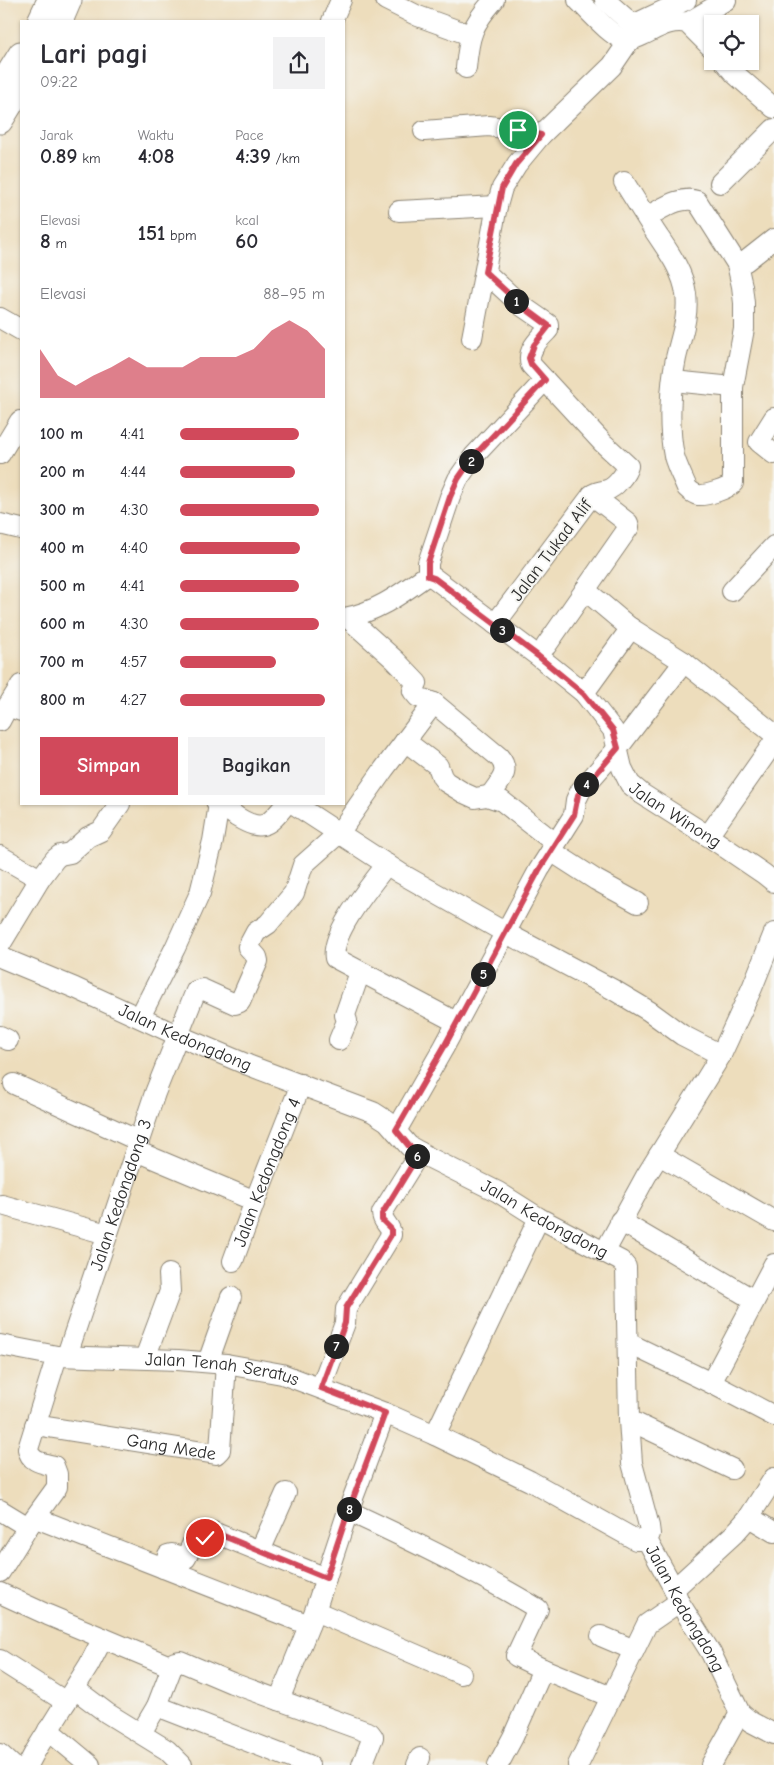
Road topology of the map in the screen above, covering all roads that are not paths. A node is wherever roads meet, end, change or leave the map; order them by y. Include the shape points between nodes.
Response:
1 (50, 0) edge
2 (69, 0) edge
3 (341, 0) edge
4 (386, 0) edge
5 (494, 0) edge
6 (578, 0) edge
7 (605, 0) edge
8 (686, 0) edge
9 (726, 0) edge
10 (40, 20) edge
11 (60, 20) edge
12 (332, 20) edge
13 (686, 23) junction
14 (470, 36) junction
15 (704, 40) edge
16 (629, 41) junction
17 (20, 56) edge
18 (466, 68) dead end
19 (733, 70) edge
20 (0, 88) edge
21 (20, 89) edge
22 (774, 108) edge
23 (0, 121) edge
24 (774, 129) edge
25 (424, 131) dead end
26 (541, 135) junction
27 (624, 182) dead end
28 (720, 183) dead end
29 (497, 206) junction
30 (399, 210) dead end
31 (646, 218) junction
32 (774, 239) edge
33 (737, 264) junction
34 (485, 272) junction
35 (472, 338) dead end
36 (545, 380) junction
37 (672, 382) junction
38 (732, 387) junction
39 (774, 418) edge
40 (20, 421) edge
41 (767, 448) edge
42 (0, 454) edge
43 (592, 495) junction
44 (0, 524) edge
45 (20, 529) edge
46 (774, 546) edge
47 (428, 576) junction
48 (585, 590) junction
49 (732, 591) dead end
50 (346, 618) edge
51 (494, 624) junction
52 (631, 628) junction
53 (546, 646) dead end
54 (684, 662) junction
55 (20, 688) edge
56 (584, 694) junction
57 (434, 703) junction
58 (10, 713) edge
59 (774, 734) edge
60 (405, 741) junction
61 (774, 742) edge
62 (618, 748) junction
63 (490, 796) junction
64 (119, 805) edge
65 (218, 805) edge
66 (220, 805) edge
67 (294, 805) edge
68 (296, 805) edge
69 (338, 833) junction
70 (708, 836) junction
71 (553, 847) junction
72 (0, 856) edge
73 (387, 864) junction
74 (40, 879) junction
75 (774, 882) edge
76 (638, 903) dead end
77 (506, 932) junction
78 (774, 933) edge
79 (0, 945) edge
80 (0, 957) edge
81 (360, 972) junction
82 (140, 1017) junction
83 (456, 1022) junction
84 (177, 1035) junction
85 (340, 1040) dead end
86 (721, 1055) junction
87 (14, 1084) dead end
88 (301, 1084) junction
89 (396, 1130) junction
90 (137, 1146) junction
91 (420, 1152) junction
92 (658, 1155) junction
93 (254, 1201) junction
94 (2, 1205) dead end
95 (538, 1218) junction
96 (620, 1221) junction
97 (774, 1221) edge
98 (107, 1234) junction
99 (604, 1253) junction
100 (233, 1261) dead end
101 (774, 1264) edge
102 (169, 1274) dead end
103 (231, 1297) dead end
104 (754, 1300) junction
105 (628, 1343) junction
106 (0, 1345) edge
107 (62, 1355) junction
108 (145, 1358) junction
109 (217, 1363) junction
110 (711, 1382) junction
111 (321, 1388) junction
112 (385, 1413) junction
113 (774, 1416) edge
114 (629, 1420) junction
115 (35, 1425) junction
116 (435, 1435) junction
117 (732, 1469) dead end
118 (774, 1478) edge
119 (286, 1493) dead end
120 (0, 1510) edge
121 (348, 1512) junction
122 (749, 1517) junction
123 (32, 1522) junction
124 (774, 1532) edge
125 (647, 1540) junction
126 (260, 1551) junction
127 (162, 1568) junction
128 (0, 1572) edge
129 (326, 1578) junction
130 (0, 1594) edge
131 (676, 1595) junction
132 (312, 1618) junction
133 (601, 1636) dead end
134 (103, 1638) junction
135 (634, 1650) junction
136 (0, 1660) edge
137 (172, 1667) junction
138 (543, 1669) junction
139 (461, 1674) dead end
140 (71, 1695) junction
141 (611, 1697) junction
142 (279, 1700) junction
143 (157, 1706) junction
144 (740, 1713) junction
145 (48, 1730) junction
146 (141, 1733) junction
147 (774, 1734) edge
148 (0, 1754) edge
149 (12, 1765) edge
150 (28, 1765) edge
151 (90, 1765) edge
152 (182, 1765) edge
153 (309, 1765) edge
154 (362, 1765) edge
155 (498, 1765) edge
156 (578, 1765) edge
157 (711, 1765) edge

1 - 10 main road
2 - 11 main road
3 - 12 street
4 - 14 street
5 - 14 street
6 - 16 street via 616,35
7 - 8 street via 633,25
9 - 13 street
13 - 15 street
13 - 16 street via 675,21
14 - 18 street
16 - 26 street via 612,66
17 - 20 main road
19 - 22 street
21 - 23 main road
24 - 28 street
25 - 26 street via 489,126
26 - 29 street via 508,177
27 - 31 street
29 - 30 street
29 - 34 street
31 - 33 street via 678,201 697,201
31 - 37 street via 677,267 686,294 686,323
32 - 33 street via 746,261
33 - 38 street via 744,321
34 - 35 street
34 - 36 street, Jalan Tukad Alif via 549,326 534,345 529,358
36 - 43 street, Jalan Tukad Alif via 626,463 627,470 613,488
36 - 47 street via 474,456 458,479 428,563
37 - 38 street
37 - 38 street via 671,434 675,458 687,488 699,495 733,483
39 - 41 street
40 - 42 street
43 - 48 street via 629,527
43 - 51 street, Jalan Tukad Alif
44 - 45 street
46 - 49 street
47 - 50 street via 394,600
47 - 51 street, Jalan Winong
48 - 52 street
48 - 53 street
50 - 57 street via 417,683 413,691 418,696
51 - 56 street, Jalan Winong
52 - 54 street
52 - 56 street
54 - 59 street
54 - 62 street
55 - 58 street
56 - 62 street, Jalan Winong via 613,730
57 - 60 street
57 - 63 street via 504,763 504,774
60 - 63 street via 438,766 446,782 475,798
60 - 69 street
61 - 70 street
62 - 70 street, Jalan Winong via 622,768 630,784
62 - 71 street via 581,790 574,815
63 - 71 street via 511,807
64 - 74 street via 100,831 70,853 58,856
65 - 82 street via 200,893
66 - 67 street via 254,826 260,826
68 - 69 street
69 - 73 street
69 - 84 street, Jalan Kedongdong 3 via 303,865 294,893 268,924 255,934 248,947 258,961 240,1002 235,1004 199,989
70 - 75 street, Jalan Winong
71 - 76 street via 596,880
71 - 77 street
72 - 74 street
73 - 77 street
73 - 81 street via 360,898 337,942 336,958
74 - 79 street
77 - 83 street
77 - 86 street via 612,989
78 - 86 street
80 - 82 street, Jalan Kedongdong
81 - 83 street
81 - 85 street
82 - 84 street, Jalan Kedongdong
83 - 89 street
84 - 88 street, Jalan Kedongdong
84 - 90 street, Jalan Kedongdong 3
86 - 92 street
87 - 90 street
88 - 89 street, Jalan Kedongdong via 373,1112
88 - 93 street, Jalan Kedongdong 4
89 - 91 street, Jalan Kedongdong via 409,1146
90 - 93 street
90 - 98 street, Jalan Kedongdong 3
91 - 95 street, Jalan Kedongdong via 498,1192
91 - 111 street via 382,1214 391,1235 346,1308 345,1323
92 - 96 street
92 - 97 street
93 - 100 street, Jalan Kedongdong 4
94 - 98 street
95 - 99 street, Jalan Kedongdong
95 - 116 street
96 - 99 street
96 - 104 street
98 - 107 street, Jalan Kedongdong 3
99 - 105 street, Jalan Kedongdong via 626,1267
101 - 104 street
102 - 108 street via 170,1291
103 - 109 street
104 - 110 street
105 - 110 street
105 - 114 street, Jalan Kedongdong
106 - 107 street, Jalan Tenah Seratus
107 - 108 street, Jalan Tenah Seratus
107 - 115 street, Jalan Kedongdong 3
108 - 109 street, Jalan Tenah Seratus
109 - 111 street, Jalan Tenah Seratus via 282,1374
109 - 115 street, Gang Mede via 220,1450 216,1454
110 - 113 street
111 - 112 street, Jalan Tenah Seratus
112 - 116 street, Jalan Tenah Seratus
112 - 121 street
114 - 117 street
114 - 125 street, Jalan Kedongdong via 632,1463 649,1526
115 - 123 street, Jalan Kedongdong 3 via 28,1448 29,1456 54,1466 58,1481
116 - 125 street, Jalan Tenah Seratus via 530,1480 636,1540
118 - 122 street
119 - 126 street
120 - 123 street
121 - 129 street
121 - 138 street via 495,1582 538,1609 516,1656
122 - 124 street
122 - 131 street
123 - 127 street
123 - 128 street
125 - 131 street, Jalan Kedongdong
126 - 127 street via 213,1532 203,1539 194,1540 186,1558 168,1555
126 - 129 street
127 - 132 street
129 - 132 street
130 - 134 street
131 - 135 street via 647,1624
131 - 144 street, Jalan Kedongdong via 711,1653
132 - 139 street
132 - 142 street
133 - 135 street
134 - 137 street
134 - 140 street
135 - 141 street
136 - 140 street
137 - 142 street via 175,1662 186,1662
137 - 143 street
138 - 141 street
138 - 155 street
140 - 145 street
140 - 146 street
141 - 156 street
142 - 154 street via 370,1733 373,1737
143 - 146 street
143 - 153 street
144 - 147 street, Jalan Kedongdong
144 - 157 street
145 - 150 street
145 - 151 street
146 - 152 street via 167,1750
148 - 149 street

